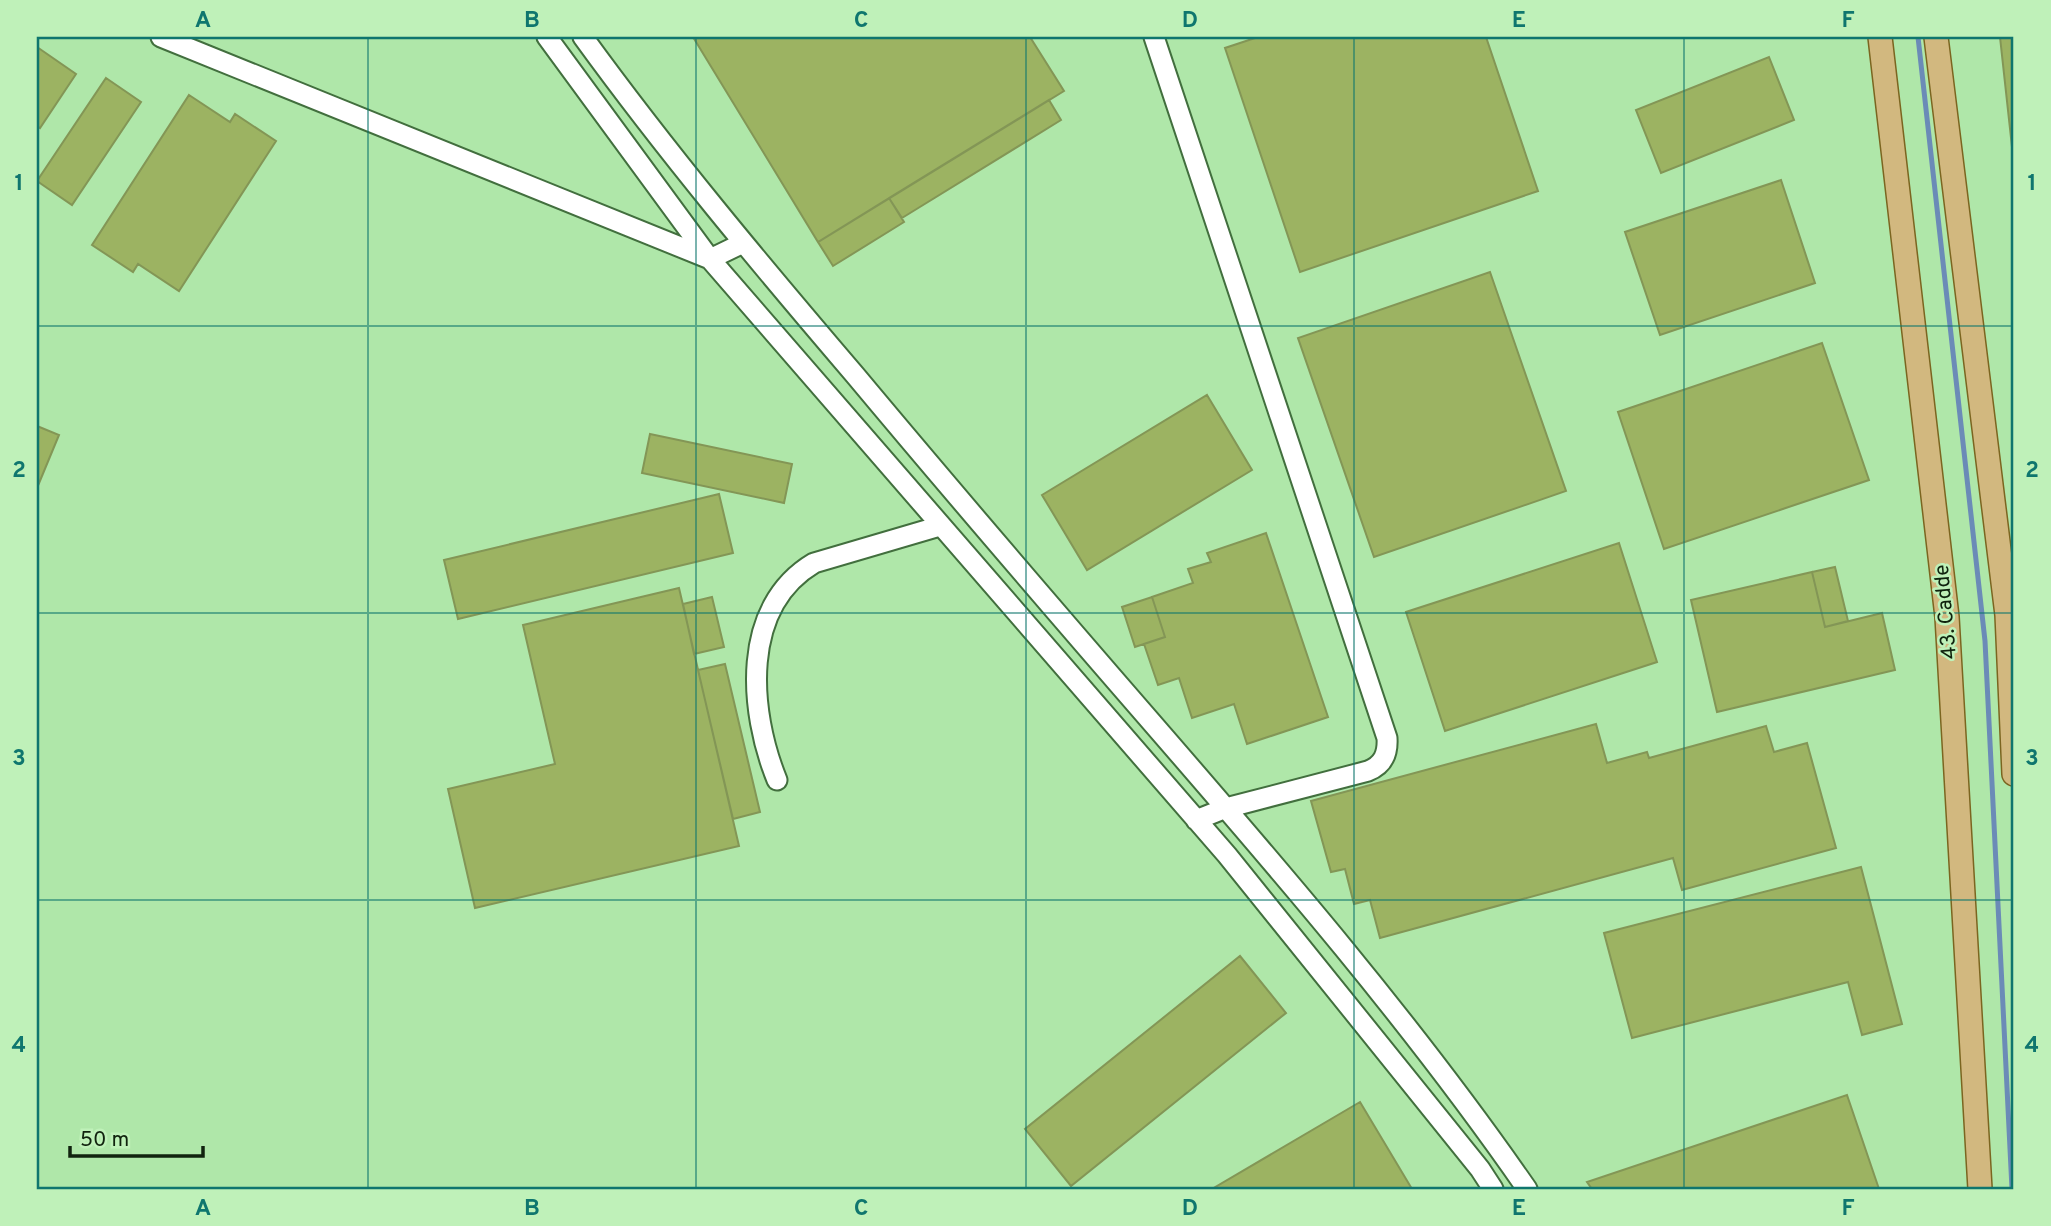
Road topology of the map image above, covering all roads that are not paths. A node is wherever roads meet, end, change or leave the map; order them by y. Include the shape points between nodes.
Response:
1 (161, 37) edge
2 (547, 37) edge
3 (583, 37) edge
4 (1154, 37) edge
5 (1880, 37) edge
6 (1936, 37) edge
7 (743, 243) junction
8 (710, 259) junction
9 (940, 526) junction
10 (2014, 774) edge
11 (777, 780) dead end
12 (1226, 808) junction
13 (1196, 820) junction
14 (1493, 1189) edge
15 (1527, 1189) edge
16 (1980, 1189) edge

1 - 8 street
2 - 8 street
3 - 7 street
4 - 12 street via 1387,738 1387,752 1374,768
5 - 16 main road, 43. Cadde via 1947,617
6 - 10 main road via 2007,615
7 - 8 street
7 - 12 street
8 - 9 street
9 - 11 street via 814,563 780,592 760,645 757,687 762,735
9 - 13 street
12 - 13 street
12 - 15 street via 1460,1093
13 - 14 street

